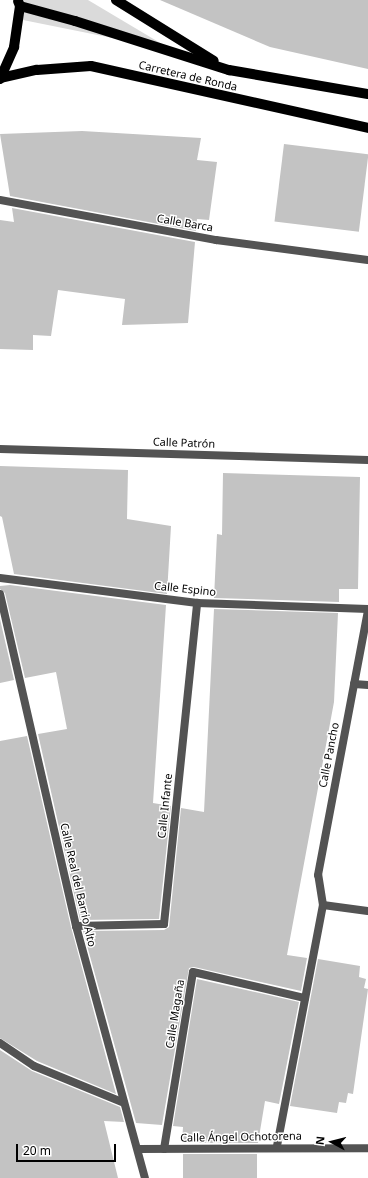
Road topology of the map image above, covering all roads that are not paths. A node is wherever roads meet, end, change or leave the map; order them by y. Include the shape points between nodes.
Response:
1 (116, 0) edge
2 (19, 3) edge
3 (229, 70) junction
4 (1, 78) edge
5 (368, 94) edge
6 (368, 128) edge
7 (0, 200) edge
8 (368, 260) edge
9 (0, 448) edge
10 (368, 460) edge
11 (0, 578) edge
12 (0, 594) edge
13 (197, 603) junction
14 (368, 609) edge
15 (354, 684) junction
16 (368, 685) edge
17 (323, 905) junction
18 (368, 911) edge
19 (76, 926) junction
20 (305, 998) junction
21 (0, 1043) edge
22 (124, 1102) junction
23 (277, 1146) junction
24 (368, 1148) edge
25 (138, 1149) junction
26 (164, 1149) junction
27 (145, 1178) edge

1 - 3 main road
2 - 3 main road, Carretera de Ronda
2 - 4 main road via 14,47
3 - 5 main road, Carretera de Ronda
4 - 6 main road, Carretera de Ronda via 37,70 91,66
7 - 8 street, Calle Barca via 216,240
9 - 10 street, Calle Patrón
11 - 13 street, Calle Espino
12 - 19 street, Calle Real del Barrio Alto
13 - 14 street, Calle Espino
13 - 19 street, Calle Infante via 164,924
14 - 15 street, Calle Pancho
15 - 16 street
15 - 17 street, Calle Pancho via 318,875
17 - 18 street
17 - 20 street
19 - 22 street, Calle Real del Barrio Alto
20 - 23 street
20 - 26 street, Calle Magaña via 193,972
21 - 22 street via 34,1066
22 - 25 street, Calle Real del Barrio Alto
23 - 24 street, Calle Ángel Ochotorena
23 - 26 street, Calle Ángel Ochotorena
25 - 26 street, Calle Ángel Ochotorena
25 - 27 street, Calle Real del Barrio Alto

